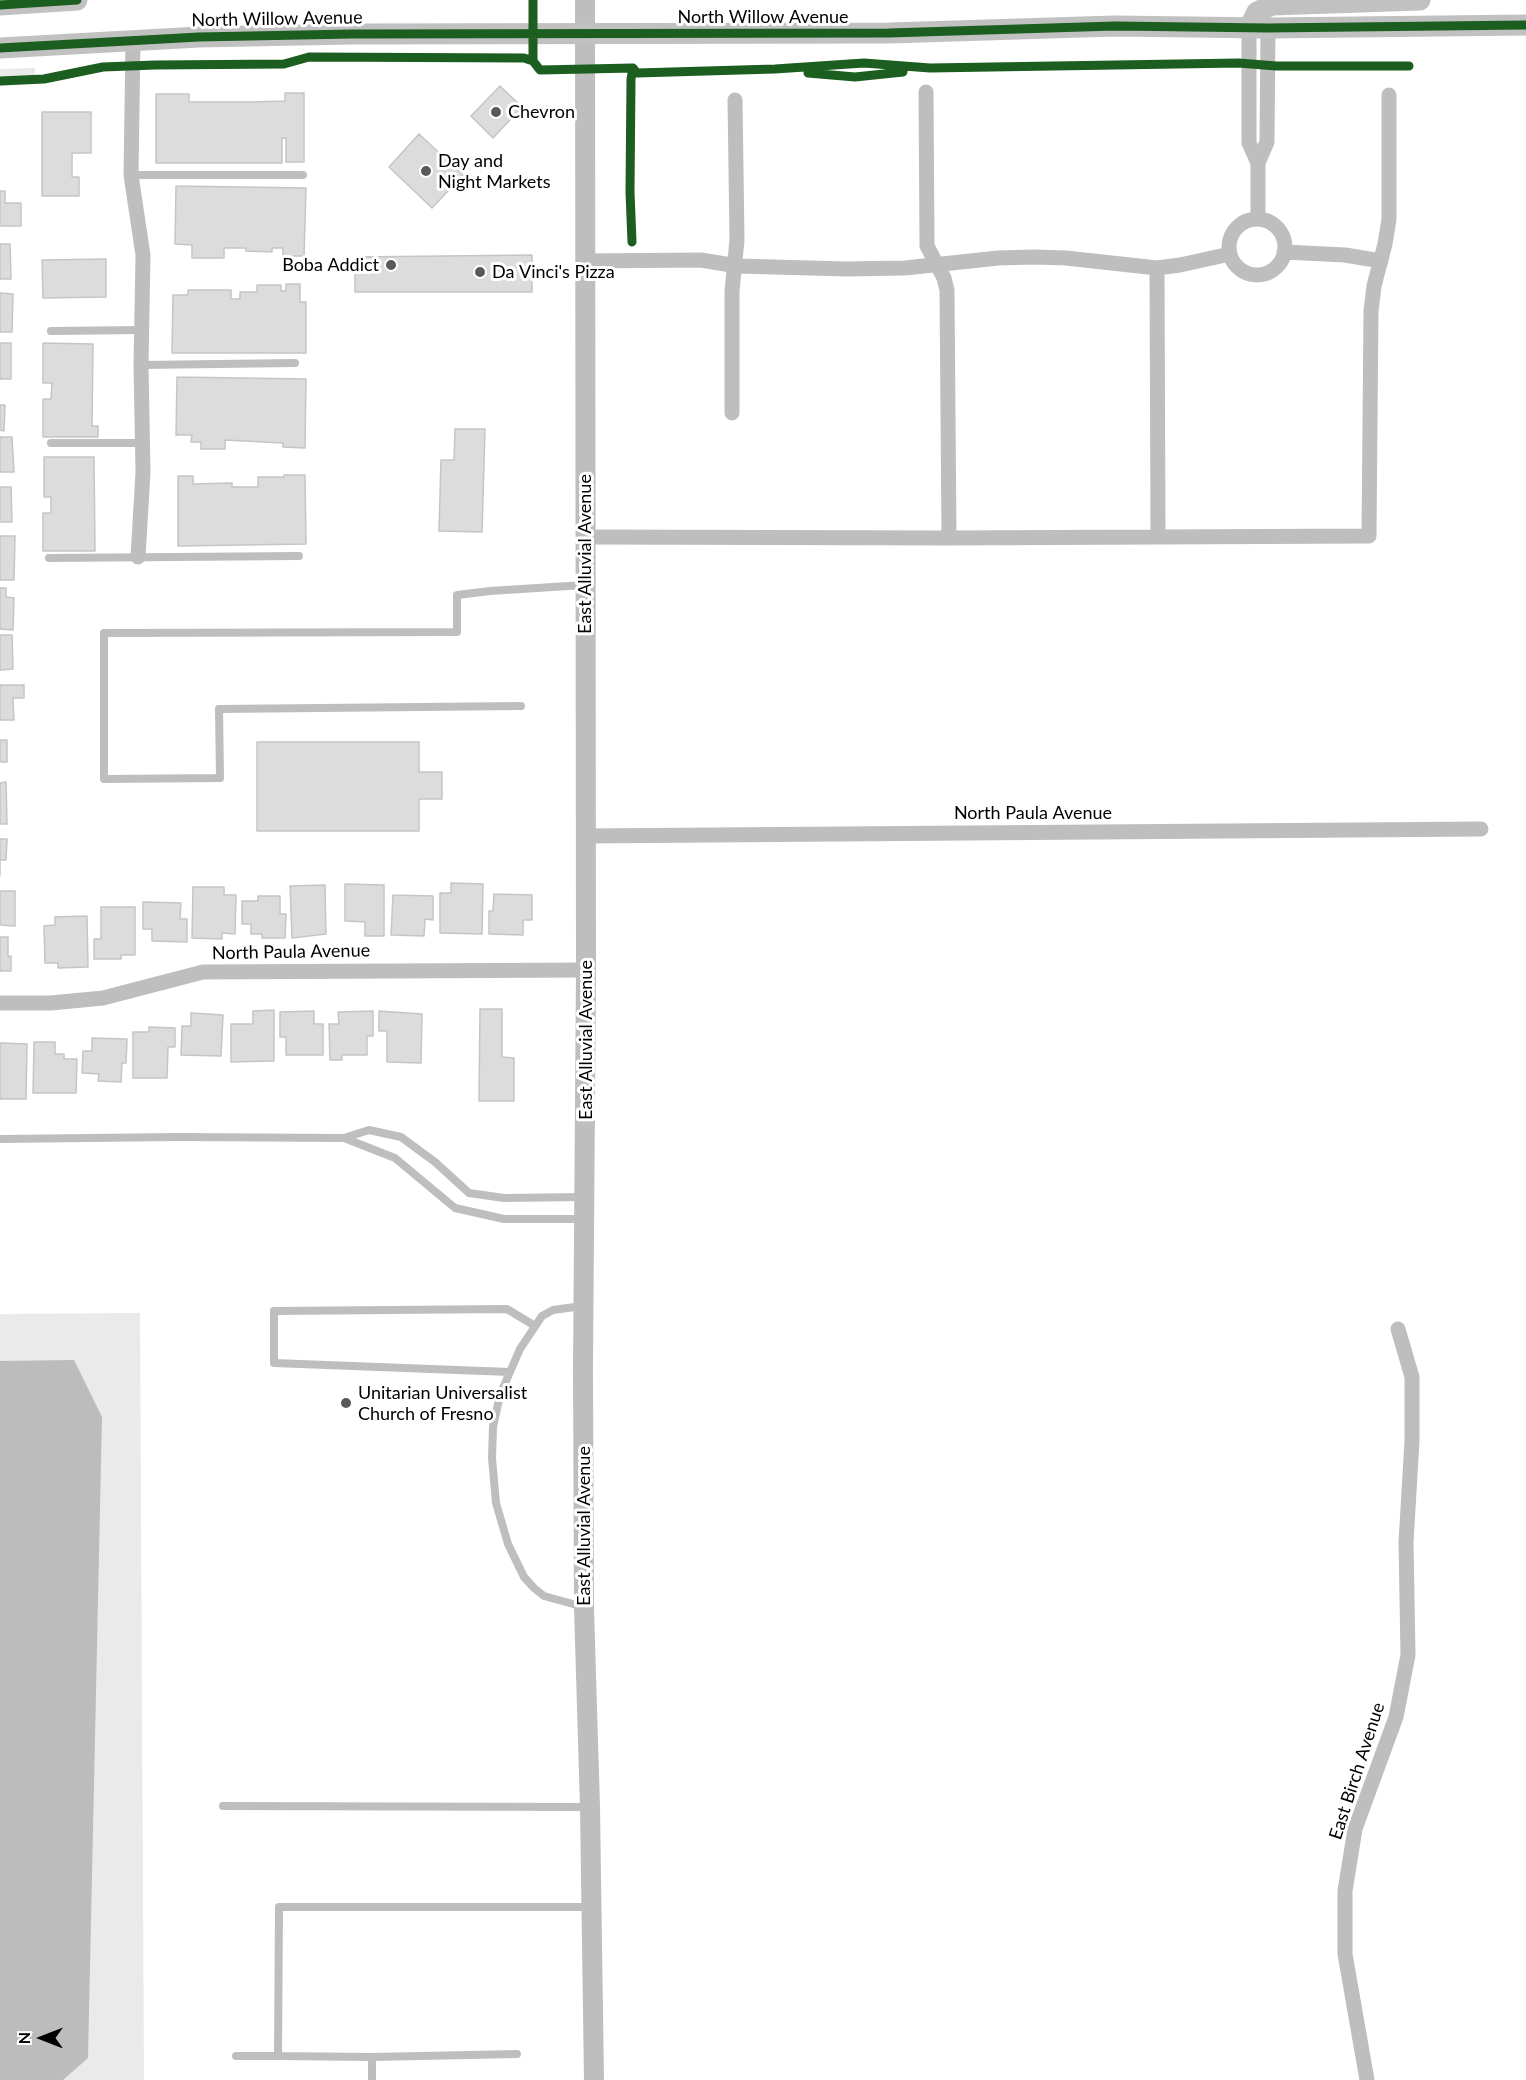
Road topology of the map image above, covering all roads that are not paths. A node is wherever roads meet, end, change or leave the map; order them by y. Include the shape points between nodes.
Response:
1 (585, 0) edge
2 (1420, 0) edge
3 (65, 1) edge
4 (0, 5) edge
5 (1526, 25) edge
6 (1258, 28) junction
7 (585, 33) junction
8 (133, 41) junction
9 (0, 48) edge
10 (926, 92) dead end
11 (1389, 95) dead end
12 (735, 100) dead end
13 (131, 175) junction
14 (303, 176) dead end
15 (1258, 219) junction
16 (1284, 252) junction
17 (1230, 254) junction
18 (585, 261) junction
19 (1381, 261) junction
20 (936, 264) junction
21 (734, 265) junction
22 (1157, 268) junction
23 (142, 330) junction
24 (51, 331) dead end
25 (295, 363) dead end
26 (141, 365) junction
27 (732, 413) dead end
28 (143, 443) junction
29 (51, 444) dead end
30 (585, 537) junction
31 (1158, 537) junction
32 (949, 538) junction
33 (299, 556) dead end
34 (138, 557) junction
35 (49, 558) dead end
36 (585, 585) junction
37 (521, 706) dead end
38 (1481, 829) dead end
39 (585, 836) junction
40 (586, 970) junction
41 (0, 1003) edge
42 (344, 1138) junction
43 (0, 1139) edge
44 (585, 1197) junction
45 (585, 1219) junction
46 (584, 1306) junction
47 (535, 1326) junction
48 (1398, 1329) dead end
49 (510, 1372) junction
50 (584, 1608) junction
51 (223, 1806) dead end
52 (590, 1807) junction
53 (592, 1907) junction
54 (517, 2054) dead end
55 (236, 2056) dead end
56 (278, 2056) junction
57 (372, 2057) junction
58 (372, 2080) edge
59 (594, 2080) edge
60 (1367, 2080) edge

1 - 7 street, East Alluvial Avenue
2 - 6 main road via 1272,4 1257,12
3 - 4 main road
5 - 6 main road, North Willow Avenue
6 - 7 main road, North Willow Avenue via 1115,26 889,33
6 - 15 street via 1249,143 1258,163
7 - 8 main road, North Willow Avenue via 351,34
7 - 18 street, East Alluvial Avenue
8 - 9 main road, North Willow Avenue
8 - 13 street
10 - 20 street via 927,246
11 - 19 street via 1389,219
12 - 21 street
13 - 14 lane
13 - 23 street via 143,255
15 - 16 street via 1278,229
15 - 17 street via 1237,228 1229,245
16 - 17 street via 1274,270 1257,275 1240,269
16 - 19 street
17 - 22 street
18 - 21 street via 701,260
18 - 30 street, East Alluvial Avenue
19 - 31 street via 1371,311 1369,536
20 - 21 street via 847,269
20 - 22 street via 1034,257
20 - 32 street via 947,290
21 - 27 street
22 - 31 street
23 - 24 lane
23 - 26 street
25 - 26 lane
26 - 28 street
28 - 29 lane
28 - 34 street
30 - 32 street
30 - 36 street, East Alluvial Avenue
31 - 32 street
33 - 34 lane
34 - 35 lane
36 - 37 lane via 457,595 458,632 104,633 104,779 220,778 219,709
36 - 39 street, East Alluvial Avenue
38 - 39 street, North Paula Avenue
39 - 40 street, East Alluvial Avenue
40 - 41 street, North Paula Avenue via 203,972 103,998
40 - 44 street, East Alluvial Avenue
42 - 43 lane
42 - 44 lane via 369,1130 401,1137 470,1193 504,1198
42 - 45 lane via 395,1158 455,1208 504,1219
44 - 45 street, East Alluvial Avenue
45 - 46 street, East Alluvial Avenue
46 - 47 lane via 549,1311
46 - 50 street, East Alluvial Avenue
47 - 49 lane
47 - 49 lane via 507,1309 274,1311 274,1363
48 - 60 street, East Birch Avenue via 1412,1377 1406,1542 1408,1655 1396,1717 1355,1829 1344,1891 1344,1954
49 - 50 lane via 495,1416 492,1458 496,1503 508,1544 524,1577 534,1588 544,1596
50 - 52 street, East Alluvial Avenue
51 - 52 lane
52 - 53 street, East Alluvial Avenue
53 - 56 lane via 279,1907
53 - 59 street, East Alluvial Avenue
54 - 57 lane
55 - 56 lane
56 - 57 lane
57 - 58 lane

